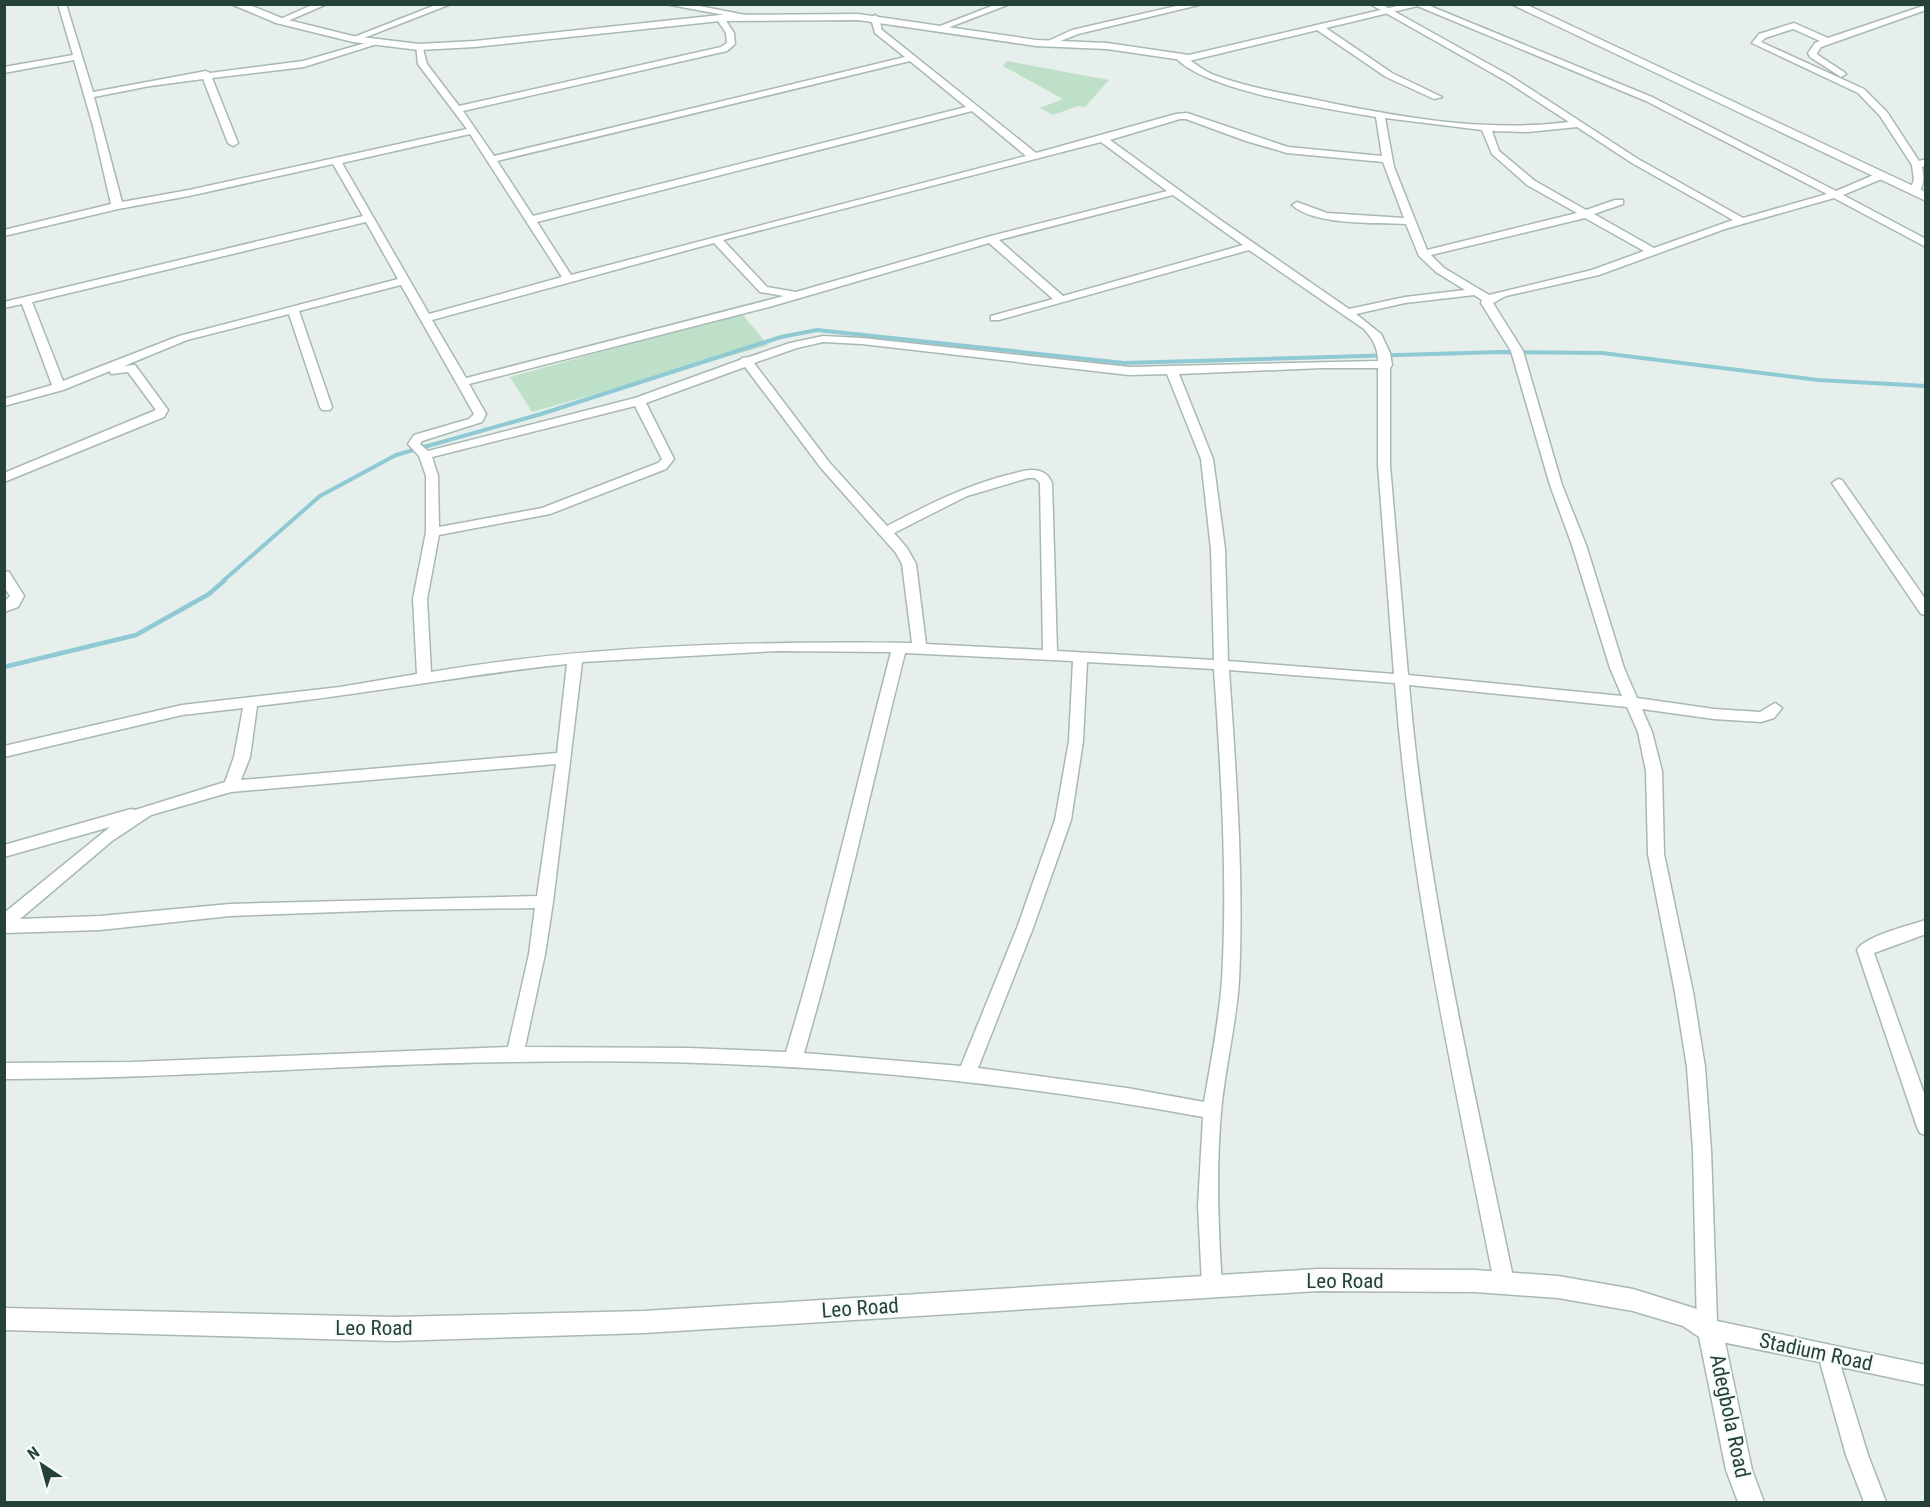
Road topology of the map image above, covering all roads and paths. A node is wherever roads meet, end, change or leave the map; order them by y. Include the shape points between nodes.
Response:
1 (62, 4) edge
2 (236, 4) edge
3 (323, 4) edge
4 (447, 4) edge
5 (669, 4) edge
6 (1006, 4) edge
7 (1199, 4) edge
8 (1374, 4) edge
9 (1516, 4) edge
10 (1420, 5) edge
11 (1926, 7) edge
12 (1387, 12) junction
13 (752, 17) junction
14 (720, 18) junction
15 (875, 18) junction
16 (280, 21) junction
17 (939, 28) junction
18 (1320, 28) junction
19 (353, 39) junction
20 (1827, 41) junction
21 (376, 43) junction
22 (1048, 43) junction
23 (419, 47) junction
24 (76, 57) junction
25 (1179, 57) junction
26 (912, 58) junction
27 (4, 70) edge
28 (206, 74) junction
29 (1861, 91) junction
30 (88, 96) junction
31 (1437, 97) dead end
32 (974, 108) junction
33 (457, 109) junction
34 (1380, 115) junction
35 (1579, 124) junction
36 (1486, 128) junction
37 (473, 131) junction
38 (1103, 139) junction
39 (233, 143) dead end
40 (1035, 157) junction
41 (493, 159) junction
42 (1386, 159) junction
43 (337, 162) junction
44 (1921, 163) edge
45 (1880, 176) junction
46 (1177, 191) junction
47 (1914, 192) junction
48 (1835, 195) junction
49 (1926, 197) edge
50 (1619, 202) dead end
51 (1297, 205) dead end
52 (116, 206) junction
53 (1586, 215) junction
54 (369, 218) junction
55 (531, 219) junction
56 (1409, 221) junction
57 (1742, 221) junction
58 (4, 233) edge
59 (991, 238) junction
60 (716, 239) junction
61 (1926, 244) edge
62 (1251, 246) junction
63 (1653, 252) junction
64 (1423, 254) junction
65 (569, 280) junction
66 (405, 281) junction
67 (764, 290) junction
68 (1472, 292) junction
69 (800, 295) junction
70 (1488, 299) junction
71 (1061, 300) junction
72 (26, 301) junction
73 (4, 305) edge
74 (765, 305) junction
75 (293, 309) junction
76 (1348, 312) junction
77 (425, 318) junction
78 (995, 318) dead end
79 (746, 360) junction
80 (1385, 360) junction
81 (1172, 371) junction
82 (87, 376) junction
83 (461, 383) junction
84 (59, 387) junction
85 (639, 401) junction
86 (4, 403) edge
87 (327, 407) dead end
88 (419, 450) junction
89 (4, 478) edge
90 (1838, 483) dead end
91 (886, 531) junction
92 (433, 532) junction
93 (4, 575) edge
94 (4, 608) edge
95 (1926, 611) edge
96 (899, 648) junction
97 (920, 648) junction
98 (1050, 654) junction
99 (1080, 656) junction
100 (575, 658) junction
101 (1221, 665) junction
102 (424, 679) junction
103 (1401, 679) junction
104 (251, 701) junction
105 (1632, 702) junction
106 (1776, 708) dead end
107 (4, 752) edge
108 (564, 758) junction
109 (231, 786) junction
110 (146, 811) junction
111 (4, 851) edge
112 (544, 902) junction
113 (4, 924) edge
114 (1926, 926) edge
115 (515, 1054) junction
116 (793, 1059) junction
117 (4, 1071) edge
118 (1917, 1073) edge
119 (966, 1075) junction
120 (1212, 1111) junction
121 (1926, 1127) edge
122 (1504, 1282) junction
123 (1212, 1285) junction
124 (4, 1318) edge
125 (1707, 1329) junction
126 (1827, 1353) junction
127 (1926, 1375) edge
128 (1751, 1503) edge
129 (1875, 1503) edge

1 - 24 street
2 - 16 street
3 - 16 street
4 - 19 street
5 - 13 street
6 - 17 street
7 - 22 street via 1075,32
8 - 12 street
9 - 45 street
10 - 12 street
10 - 48 street via 1648,99
11 - 20 street
12 - 18 street
12 - 35 street via 1509,79
13 - 14 street
13 - 15 street
14 - 23 street
14 - 33 street via 730,33 731,44 724,49
15 - 17 street
15 - 26 street via 878,31
16 - 19 street
17 - 22 street
18 - 25 street via 1206,55
18 - 31 street via 1389,75
19 - 21 street
20 - 29 street via 1813,50 1814,57 1856,83
20 - 29 street via 1794,26 1762,36 1756,43
21 - 23 street
21 - 28 street via 304,64
22 - 25 street via 1107,46
23 - 33 street via 423,64
24 - 27 street
24 - 30 street
25 - 34 street via 1190,68 1220,80
26 - 32 street
26 - 41 street
28 - 30 street
28 - 39 street
29 - 44 street
30 - 52 street
32 - 40 street
32 - 55 street
33 - 37 street
34 - 36 street
34 - 42 street
35 - 36 street via 1527,130
35 - 57 street via 1653,172
36 - 53 street via 1495,152 1521,176
37 - 41 street
37 - 43 street
38 - 40 street
38 - 42 street via 1187,116 1287,150
38 - 46 street
40 - 60 street
41 - 55 street
42 - 56 street
43 - 52 street
43 - 54 street
44 - 47 street
45 - 47 street
45 - 48 street
46 - 59 street
46 - 62 street
47 - 49 street
48 - 57 street
48 - 61 street
50 - 53 street
51 - 56 street via 1327,216
52 - 58 street
53 - 63 street
53 - 64 street
54 - 66 street
54 - 72 street
55 - 65 street
56 - 64 street
57 - 63 street
59 - 69 street
59 - 71 street
60 - 65 street
60 - 67 street
62 - 71 street
62 - 76 street
63 - 70 street via 1595,273
64 - 68 street
65 - 77 street
66 - 75 street
66 - 77 street
67 - 69 street
67 - 74 street
68 - 70 street
68 - 76 street
69 - 74 street
70 - 105 street via 1518,355 1556,485
71 - 78 street
72 - 73 street
72 - 84 street
74 - 83 street
75 - 82 street via 183,338
75 - 87 street
76 - 80 street via 1377,336
77 - 83 street
79 - 81 street via 809,341 839,339 1129,371
79 - 85 street
79 - 91 street via 825,465
80 - 81 street
80 - 103 street via 1384,465
81 - 101 street via 1207,459 1218,549
82 - 84 street
82 - 89 street via 94,380 131,367 162,410
83 - 88 street via 480,414 478,419 418,438
84 - 86 street
85 - 88 street
85 - 92 street via 668,459 665,464 546,511
88 - 92 street via 432,476
90 - 95 street
91 - 97 street via 909,564
91 - 98 street via 962,492 1028,474 1043,477
92 - 102 street via 420,599
93 - 94 street via 17,596 13,604
96 - 97 street
96 - 100 street via 777,646
96 - 116 street via 821,966
97 - 98 street
98 - 99 street
99 - 101 street
99 - 119 street via 1076,741 1063,820
100 - 102 street via 487,667
100 - 108 street
101 - 103 street
101 - 120 street via 1231,809 1232,925 1225,1029
102 - 104 street
103 - 105 street
103 - 122 street via 1409,772 1426,881
104 - 107 street via 182,710
104 - 109 street via 242,757
105 - 106 street via 1761,717
105 - 125 street via 1645,732 1654,771 1660,887 1696,1067
108 - 109 street
108 - 112 street
109 - 110 street
110 - 111 street
110 - 113 street via 106,837
112 - 113 street via 230,910 100,923
112 - 115 street
114 - 118 street via 1865,950
115 - 116 street
115 - 117 street
116 - 119 street
118 - 121 street
119 - 120 street via 1153,1099
120 - 123 street via 1207,1206
122 - 123 street, Leo Road via 1318,1280
122 - 125 street, Leo Road via 1633,1300 1689,1317
123 - 124 street, Leo Road via 644,1322 394,1329
125 - 126 street, Stadium Road
125 - 128 street, Adegbola Road via 1739,1470
126 - 127 street, Stadium Road
126 - 129 street

